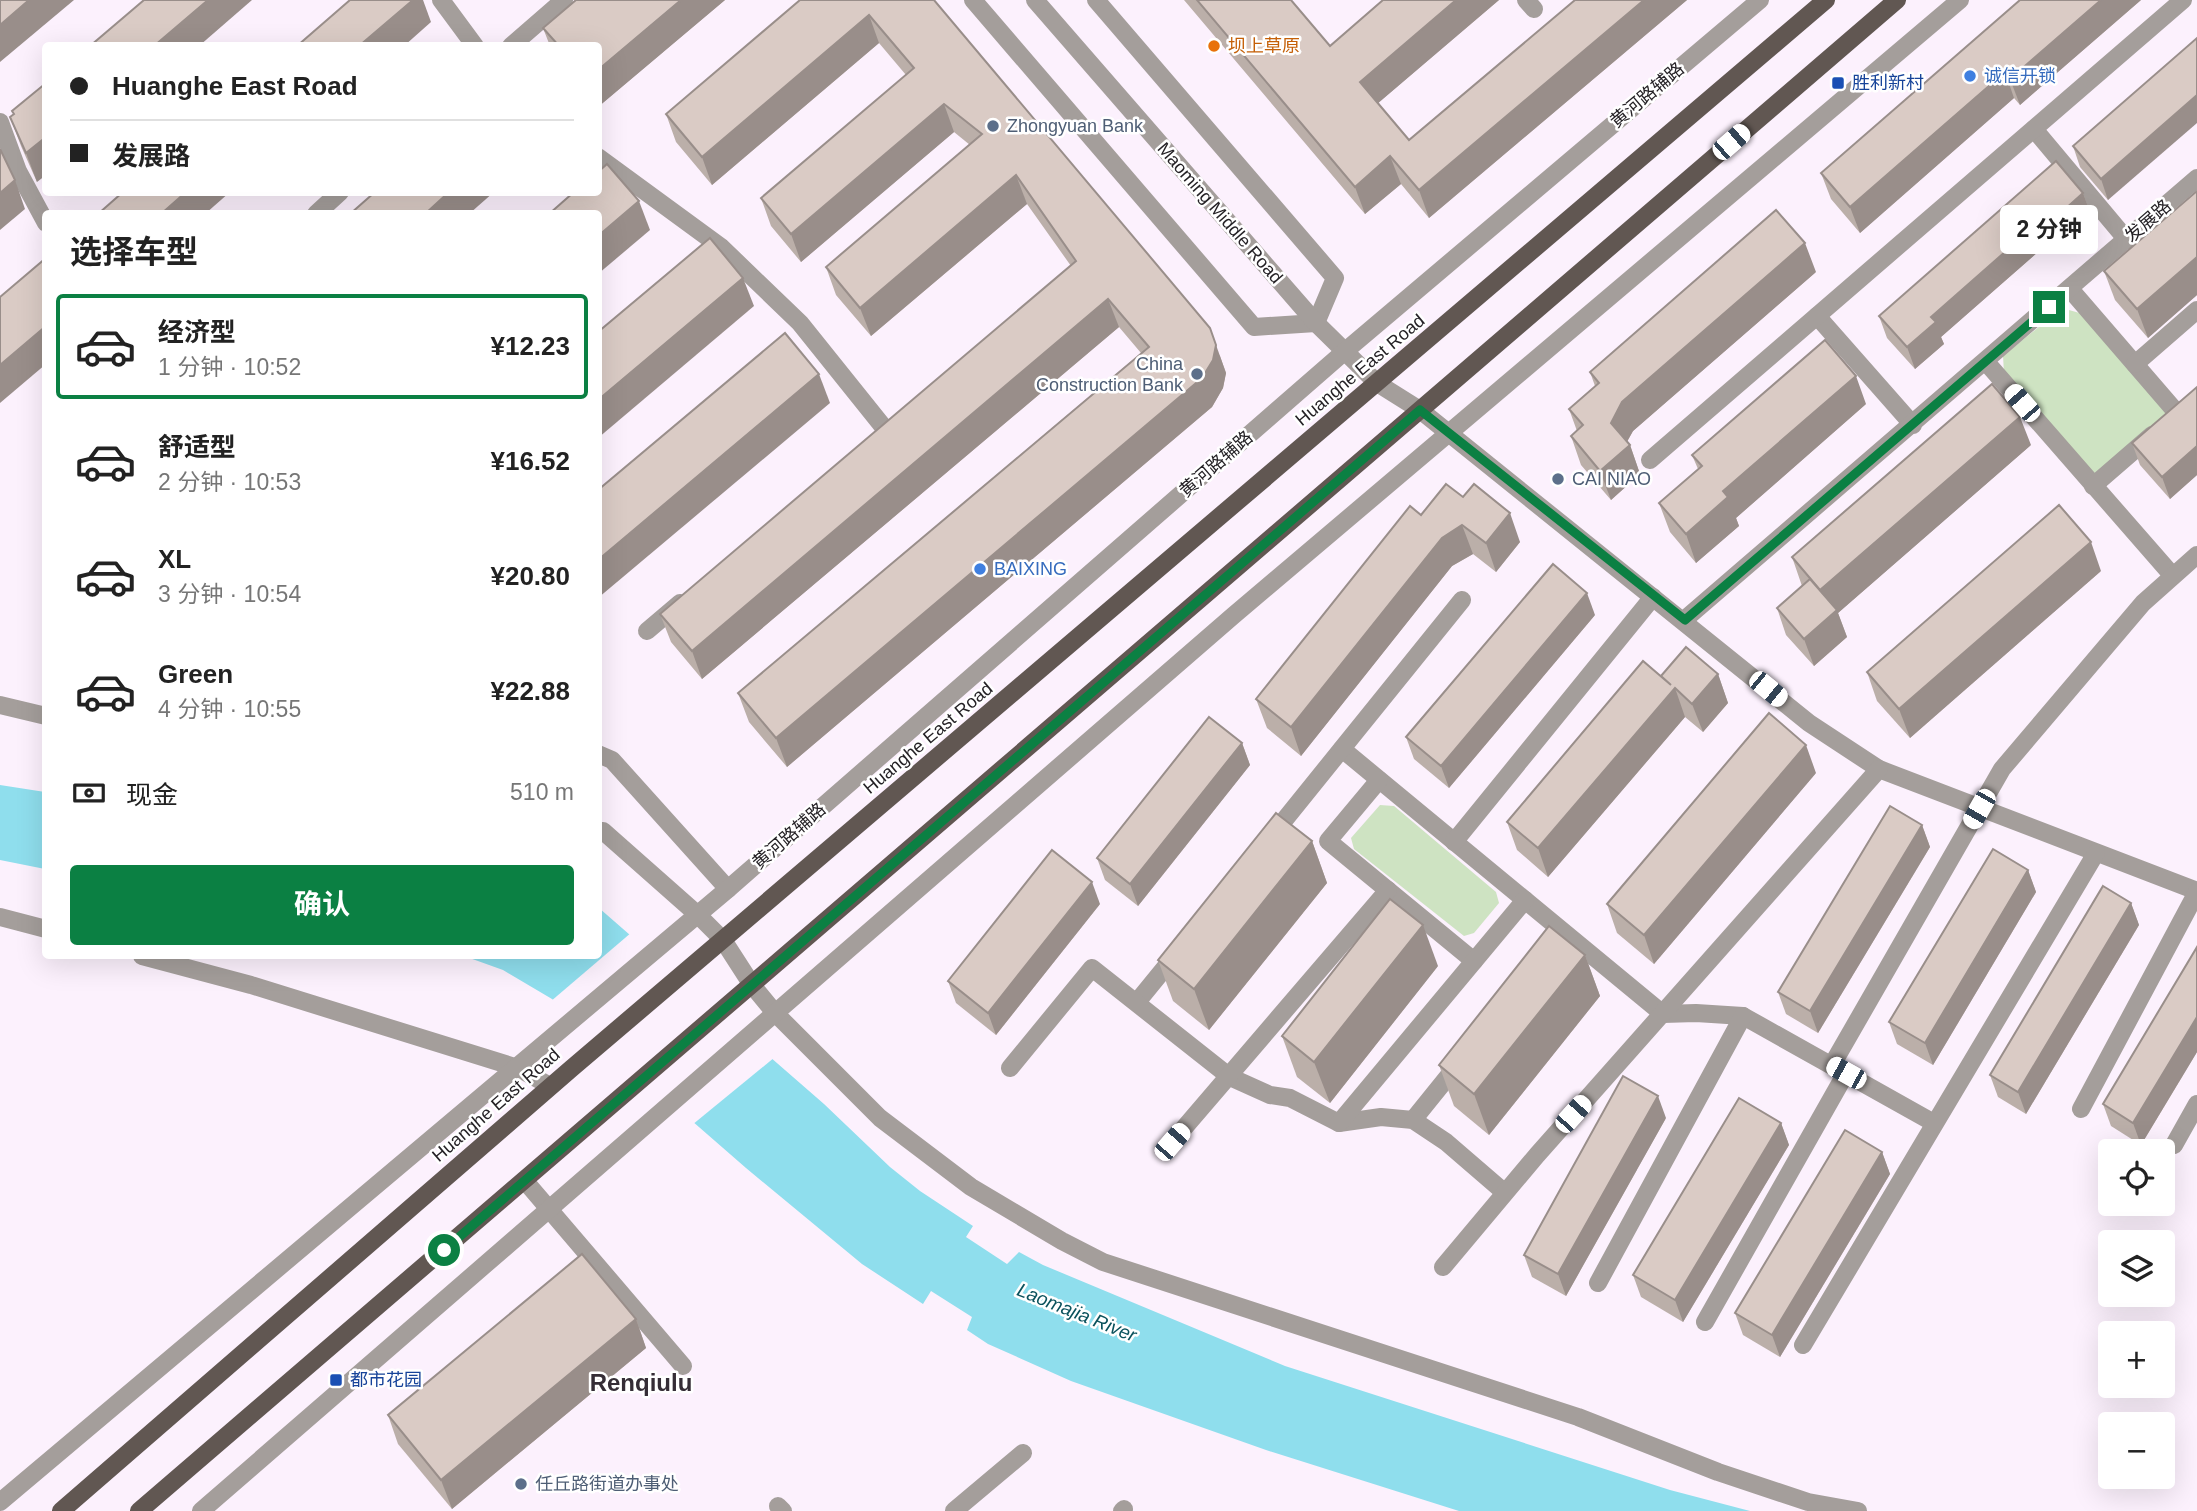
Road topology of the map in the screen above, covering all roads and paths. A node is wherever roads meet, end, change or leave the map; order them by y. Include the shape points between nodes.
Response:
1 (441, 0) edge
2 (564, 0) edge
3 (973, 0) edge
4 (1035, 0) edge
5 (1096, 0) edge
6 (1760, 0) edge
7 (1826, 0) edge
8 (1897, 0) edge
9 (1960, 0) edge
10 (2183, 0) edge
11 (472, 42) edge
12 (516, 42) edge
13 (0, 122) edge
14 (2034, 129) junction
15 (602, 160) edge
16 (2197, 178) edge
17 (336, 196) edge
18 (320, 210) edge
19 (42, 216) edge
20 (2127, 240) junction
21 (2070, 289) junction
22 (2197, 310) edge
23 (1817, 316) junction
24 (1316, 323) junction
25 (1344, 352) junction
26 (1986, 362) junction
27 (2135, 364) junction
28 (1377, 383) junction
29 (1420, 410) junction
30 (1913, 425) junction
31 (885, 429) edge
32 (1449, 433) junction
33 (1650, 460) dead end
34 (2092, 486) junction
35 (2197, 555) edge
36 (2172, 575) junction
37 (698, 587) edge
38 (1653, 597) junction
39 (1462, 600) dead end
40 (1685, 620) junction
41 (647, 631) dead end
42 (0, 705) edge
43 (42, 715) edge
44 (1342, 748) junction
45 (602, 756) edge
46 (1878, 769) junction
47 (1379, 780) junction
48 (1979, 809) junction
49 (602, 831) edge
50 (1454, 842) junction
51 (2096, 853) junction
52 (1257, 854) edge
53 (728, 889) junction
54 (1388, 890) junction
55 (2197, 892) edge
56 (1525, 900) junction
57 (698, 915) junction
58 (0, 916) edge
59 (42, 928) edge
60 (1189, 939) edge
61 (723, 940) junction
62 (153, 959) edge
63 (1474, 961) junction
64 (746, 990) junction
65 (1138, 1002) junction
66 (1663, 1014) junction
67 (1743, 1016) junction
68 (769, 1018) junction
69 (1472, 1047) edge
70 (518, 1068) junction
71 (1010, 1068) dead end
72 (1839, 1069) junction
73 (1230, 1077) junction
74 (550, 1086) junction
75 (2197, 1104) edge
76 (2081, 1109) dead end
77 (1413, 1120) junction
78 (1339, 1123) junction
79 (1934, 1123) junction
80 (1172, 1142) dead end
81 (2175, 1143) edge
82 (525, 1181) junction
83 (1504, 1192) junction
84 (548, 1209) junction
85 (1443, 1267) dead end
86 (1598, 1283) dead end
87 (1705, 1322) dead end
88 (1803, 1345) dead end
89 (683, 1366) dead end
90 (1023, 1453) dead end
91 (0, 1502) edge
92 (61, 1511) edge
93 (139, 1511) edge
94 (201, 1511) edge
95 (954, 1511) edge
96 (1858, 1511) edge

1 - 11 street
2 - 12 street
3 - 24 street via 1254,327
4 - 24 street, Maoming Middle Road
5 - 24 street via 1335,278
6 - 25 street, 黄河路辅路
7 - 28 main road, Huanghe East Road
8 - 29 main road
9 - 32 street
10 - 14 street
13 - 19 street via 18,171
14 - 20 street
14 - 23 street
15 - 31 street via 721,247 800,323
16 - 20 street, 发展路
17 - 18 street
20 - 21 street, 发展路
21 - 26 street, 发展路
21 - 27 street
22 - 27 street
23 - 30 street
23 - 33 street
24 - 25 street, Maoming Middle Road
25 - 28 street, Maoming Middle Road
25 - 53 street, 黄河路辅路
26 - 30 street, 发展路
26 - 34 street
27 - 34 street via 2182,409
28 - 29 street, Maoming Middle Road
28 - 61 main road, Huanghe East Road
29 - 32 street, Maoming Middle Road
29 - 64 main road
30 - 40 street, 发展路
32 - 38 street, Maoming Middle Road
32 - 68 street
34 - 36 street
35 - 36 street
36 - 48 street via 2002,769
37 - 41 street
38 - 40 street, Maoming Middle Road
38 - 50 street
39 - 44 street
40 - 46 street, Maoming Middle Road via 1809,723
42 - 43 street
44 - 47 street
44 - 52 street
45 - 53 street via 611,760
46 - 48 street, Maoming Middle Road
46 - 66 street
47 - 50 street
47 - 54 street via 1328,841
48 - 51 street, Maoming Middle Road
48 - 72 street
49 - 57 street
50 - 56 street
51 - 55 street, Maoming Middle Road
51 - 79 street
53 - 57 street, 黄河路辅路
54 - 63 street
54 - 73 street
55 - 76 street
56 - 63 street
56 - 66 street via 1561,938
57 - 61 street
57 - 70 street, 黄河路辅路
58 - 59 street
60 - 65 street
61 - 64 street
61 - 74 main road, Huanghe East Road
62 - 70 street
63 - 78 street
64 - 68 street
64 - 82 main road
65 - 71 street via 1092,968
65 - 73 street
66 - 67 street
66 - 83 street
67 - 72 street
67 - 86 street
68 - 84 street
68 - 96 street via 880,1118 971,1187 1103,1262 1578,1417 1808,1502
69 - 77 street
70 - 74 street
70 - 91 street, 黄河路辅路
72 - 79 street
72 - 87 street
73 - 78 street via 1270,1095 1290,1098
73 - 80 street
74 - 92 main road, Huanghe East Road
75 - 81 street
77 - 78 street via 1381,1117
77 - 83 street
79 - 88 street
82 - 84 street
82 - 93 main road
83 - 85 street
84 - 89 street
84 - 94 street
90 - 95 street

